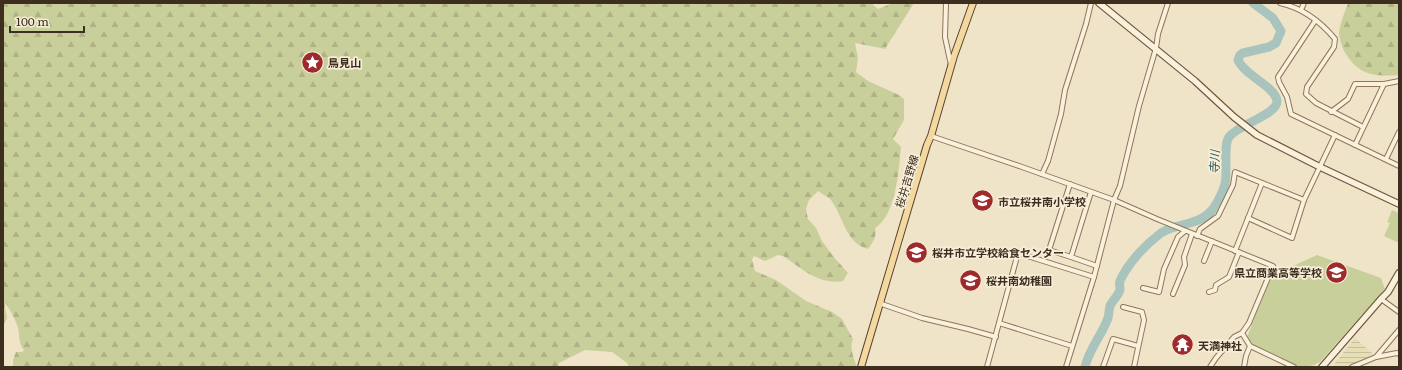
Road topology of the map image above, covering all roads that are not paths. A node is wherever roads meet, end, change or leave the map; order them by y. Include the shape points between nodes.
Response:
1 (946, 3) edge
2 (973, 3) edge
3 (1091, 3) edge
4 (1099, 3) edge
5 (1168, 3) edge
6 (1280, 3) edge
7 (1304, 3) edge
8 (1301, 10) junction
9 (1314, 21) junction
10 (1156, 48) junction
11 (951, 67) junction
12 (1399, 81) edge
13 (1384, 84) junction
14 (1331, 112) junction
15 (1363, 127) junction
16 (1399, 132) edge
17 (1335, 135) junction
18 (931, 136) junction
19 (1355, 145) junction
20 (1386, 159) junction
21 (1399, 166) edge
22 (1320, 168) junction
23 (1042, 174) junction
24 (1262, 183) junction
25 (1070, 184) junction
26 (1091, 192) junction
27 (1114, 200) junction
28 (1304, 200) junction
29 (1399, 204) edge
30 (1248, 218) junction
31 (1186, 231) junction
32 (1194, 235) junction
33 (1212, 242) junction
34 (1237, 251) junction
35 (1071, 257) junction
36 (1204, 261) dead end
37 (1097, 266) junction
38 (1399, 273) edge
39 (1094, 277) junction
40 (1143, 288) dead end
41 (1209, 292) dead end
42 (1173, 294) dead end
43 (1381, 299) junction
44 (879, 303) junction
45 (1123, 307) dead end
46 (1399, 312) edge
47 (999, 323) junction
48 (1399, 330) edge
49 (1242, 333) junction
50 (996, 337) junction
51 (1072, 346) junction
52 (1138, 346) junction
53 (1250, 346) junction
54 (1399, 354) edge
55 (1376, 357) junction
56 (861, 367) edge
57 (987, 367) edge
58 (1066, 367) edge
59 (1103, 367) edge
60 (1134, 367) edge
61 (1210, 367) edge
62 (1244, 367) edge
63 (1294, 367) edge
64 (1322, 367) edge
65 (1352, 367) edge

1 - 11 street via 946,37
2 - 11 main road, 桜井吉野線
3 - 23 street
4 - 10 street
5 - 10 street
6 - 8 street
7 - 8 street
8 - 9 street
9 - 14 street via 1326,28 1335,38 1334,47 1307,87 1306,94 1316,104
9 - 17 street via 1278,77 1291,114
10 - 22 street via 1257,135
10 - 27 street via 1120,186
11 - 18 main road, 桜井吉野線
12 - 13 street
13 - 14 street via 1355,84 1348,99
13 - 15 street
14 - 15 street
15 - 19 street
16 - 20 street
17 - 19 street
17 - 22 street
18 - 23 street
18 - 44 main road, 桜井吉野線
19 - 20 street
20 - 21 street
22 - 28 street
22 - 29 street
23 - 25 street
24 - 28 street
24 - 30 street
24 - 32 street via 1235,172 1233,185 1218,216
25 - 26 street
25 - 35 street via 1049,250
26 - 27 street
26 - 35 street
27 - 31 street
27 - 37 street
28 - 30 street via 1292,238
30 - 34 street
31 - 32 street
31 - 40 street via 1178,237 1164,269 1159,292
32 - 33 street
32 - 42 street via 1184,257 1185,265
33 - 34 street
33 - 36 street
34 - 41 street via 1229,276 1216,285 1215,290
34 - 49 street via 1273,266 1249,323
35 - 37 street
37 - 39 street
38 - 43 street
39 - 47 street via 1018,253
39 - 51 street
43 - 46 street
43 - 64 street
44 - 50 street via 922,318
44 - 56 main road, 桜井吉野線
45 - 52 street via 1142,312 1144,320
47 - 50 street
47 - 51 street
48 - 55 street
49 - 53 street
49 - 61 street via 1234,337
50 - 57 street
51 - 58 street
52 - 59 street via 1113,338
52 - 60 street
53 - 62 street
53 - 63 street
54 - 55 street
55 - 65 street

